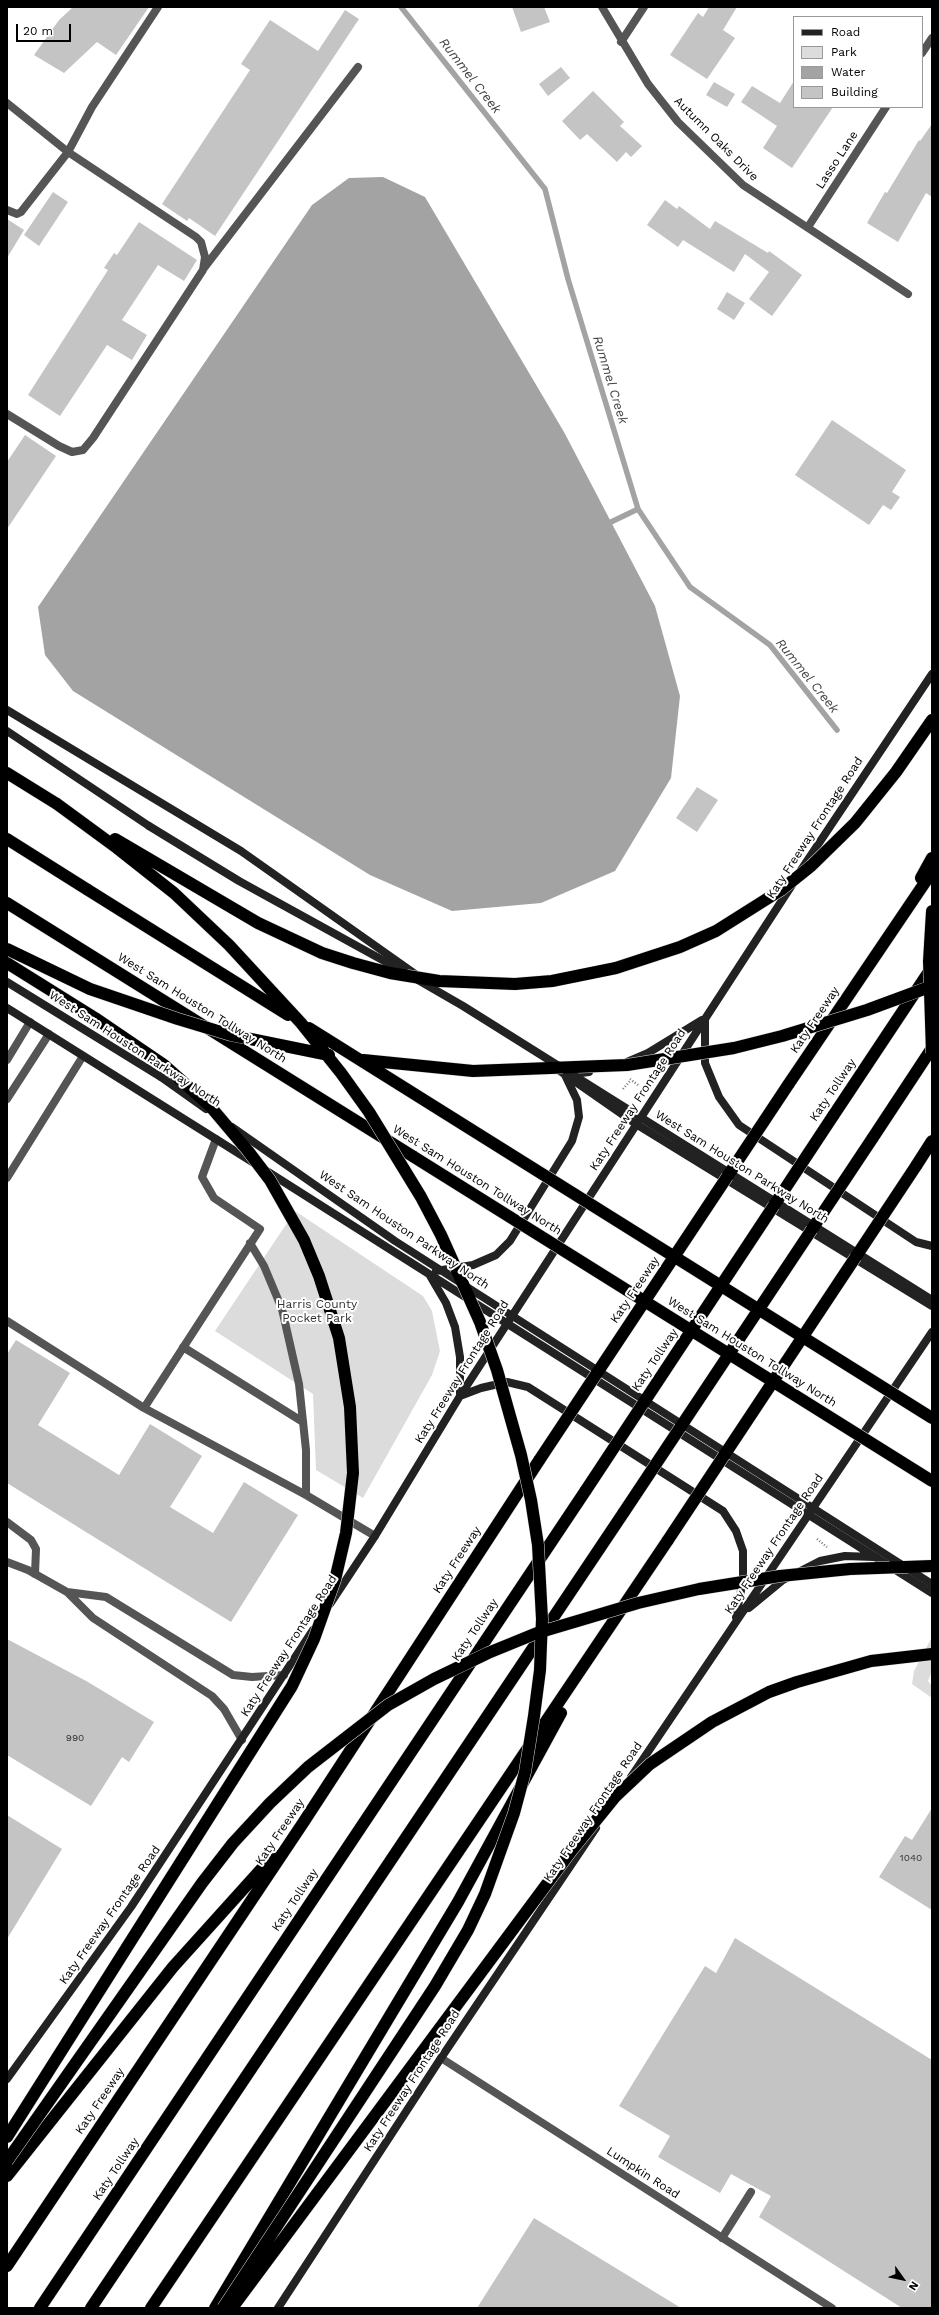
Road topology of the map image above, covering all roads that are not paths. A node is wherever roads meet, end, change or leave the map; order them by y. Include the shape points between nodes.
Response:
1 (158, 7) edge
2 (602, 7) edge
3 (644, 7) edge
4 (932, 38) edge
5 (621, 42) junction
6 (923, 52) edge
7 (358, 67) dead end
8 (7, 103) edge
9 (885, 108) edge
10 (68, 152) junction
11 (7, 210) edge
12 (808, 227) junction
13 (203, 270) junction
14 (908, 294) dead end
15 (7, 414) edge
16 (932, 674) edge
17 (7, 710) edge
18 (932, 720) edge
19 (7, 731) edge
20 (7, 773) edge
21 (58, 804) junction
22 (7, 839) edge
23 (932, 858) edge
24 (932, 872) edge
25 (7, 902) edge
26 (932, 911) edge
27 (892, 932) junction
28 (7, 949) edge
29 (7, 963) edge
30 (932, 967) edge
31 (7, 982) edge
32 (932, 986) edge
33 (7, 1008) edge
34 (705, 1018) junction
35 (30, 1022) junction
36 (49, 1034) junction
37 (932, 1048) edge
38 (932, 1053) edge
39 (83, 1056) junction
40 (7, 1060) edge
41 (565, 1075) junction
42 (7, 1099) edge
43 (636, 1124) junction
44 (216, 1139) junction
45 (932, 1141) edge
46 (7, 1178) edge
47 (250, 1243) junction
48 (932, 1246) edge
49 (427, 1272) junction
50 (932, 1300) edge
51 (932, 1306) edge
52 (7, 1321) edge
53 (508, 1322) junction
54 (932, 1332) edge
55 (183, 1347) junction
56 (460, 1396) junction
57 (144, 1408) junction
58 (932, 1418) edge
59 (303, 1422) junction
60 (932, 1481) edge
61 (306, 1495) junction
62 (809, 1514) junction
63 (7, 1522) edge
64 (375, 1536) junction
65 (879, 1558) junction
66 (7, 1562) edge
67 (932, 1566) edge
68 (35, 1574) junction
69 (932, 1584) edge
70 (68, 1592) junction
71 (932, 1593) edge
72 (730, 1630) junction
73 (598, 1646) junction
74 (932, 1654) edge
75 (284, 1675) junction
76 (242, 1740) junction
77 (303, 1822) junction
78 (441, 2058) junction
79 (7, 2079) edge
80 (7, 2137) edge
81 (7, 2161) edge
82 (7, 2176) edge
83 (751, 2192) dead end
84 (722, 2238) junction
85 (7, 2266) edge
86 (40, 2308) edge
87 (91, 2308) edge
88 (152, 2308) edge
89 (215, 2308) edge
90 (224, 2308) edge
91 (232, 2308) edge
92 (278, 2308) edge
93 (832, 2308) edge

1 - 10 street via 92,107
2 - 5 street, Autumn Oaks Drive
3 - 5 street
4 - 6 street
5 - 12 street, Autumn Oaks Drive via 648,84 678,122 743,185
7 - 13 street
8 - 10 street
9 - 12 street, Lasso Lane
10 - 11 street via 21,212 17,214
10 - 13 street via 202,242 205,257
12 - 14 street, Autumn Oaks Drive
13 - 15 street via 83,450 72,452 58,446
16 - 34 main road, Katy Freeway Frontage Road
17 - 41 main road via 241,851
18 - 21 highway, bridge via 892,777 855,823 811,866 781,890 716,930 680,947 616,968 552,981 515,984 439,981 390,973 322,953 258,923
19 - 50 main road, West Sam Houston Parkway North, bridge via 149,826 239,881 463,1006
20 - 21 highway
21 - 90 highway, bridge via 168,889 229,945 301,1023 369,1112 421,1197 480,1322 521,1454 538,1545 542,1619 540,1670 534,1716 525,1772 514,1813 485,1894 468,1930 435,1986
22 - 58 highway, bridge
23 - 27 highway
24 - 27 highway, Katy Freeway
25 - 60 highway, West Sam Houston Tollway North, bridge
26 - 38 highway, bridge via 929,961
27 - 77 highway, Katy Freeway, bridge via 788,1084
28 - 32 highway, bridge via 90,989 178,1020 231,1035 336,1056 473,1070 627,1066 734,1048 812,1028
29 - 80 highway, bridge via 95,1018 164,1066 210,1106 270,1180 304,1240 319,1276 339,1338 350,1407 353,1473 346,1533 335,1580 314,1639 292,1686
30 - 86 highway, Katy Tollway, bridge
31 - 69 main road, West Sam Houston Parkway North, bridge via 161,1077 395,1241
33 - 35 main road
34 - 41 main road via 648,1053 609,1069
34 - 43 main road, Katy Freeway Frontage Road
34 - 48 main road via 705,1063 719,1097 739,1125 916,1242
35 - 36 main road
35 - 40 street
36 - 39 main road
36 - 42 street
37 - 87 highway, bridge
39 - 44 main road
39 - 46 street
41 - 43 main road
41 - 49 main road via 577,1100 579,1118 572,1141 510,1241 496,1255 473,1265
43 - 51 main road
43 - 53 main road, Katy Freeway Frontage Road
44 - 47 street via 202,1177 214,1198 260,1229
44 - 49 main road
45 - 73 highway, bridge
47 - 55 street
47 - 59 street via 264,1266 282,1309 299,1384
49 - 53 main road
49 - 56 main road via 446,1303 455,1328 460,1357
52 - 57 street
53 - 56 main road, Katy Freeway Frontage Road
53 - 62 main road
54 - 62 main road, Katy Freeway Frontage Road
55 - 57 street
55 - 59 street
56 - 64 main road, Katy Freeway Frontage Road
56 - 72 main road via 506,1382 528,1387 723,1511 736,1531 743,1551 744,1580 740,1605
57 - 61 street
59 - 61 street
61 - 64 street
62 - 65 main road
62 - 72 main road, Katy Freeway Frontage Road
63 - 68 street via 31,1540 36,1549
64 - 75 main road, Katy Freeway Frontage Road
65 - 71 main road
65 - 72 main road via 856,1555 834,1558 804,1568 763,1595
66 - 68 street
67 - 81 highway, bridge via 850,1569 780,1576 699,1589 638,1603 537,1633 488,1653 434,1679 388,1706 308,1767 270,1802 233,1843 202,1883
68 - 70 street
70 - 75 street via 106,1597 232,1675 252,1678
70 - 76 street via 93,1618 212,1696 224,1709
72 - 78 main road, Katy Freeway Frontage Road
73 - 88 highway
73 - 89 highway via 458,1902
74 - 91 highway, bridge via 871,1661 769,1692 712,1722 650,1764 615,1797 572,1850
75 - 76 main road, Katy Freeway Frontage Road
76 - 79 main road, Katy Freeway Frontage Road via 131,1907
77 - 82 highway via 173,1966
77 - 85 highway, Katy Freeway
78 - 84 street, Lumpkin Road
78 - 92 main road, Katy Freeway Frontage Road
83 - 84 street
84 - 93 street, Lumpkin Road

